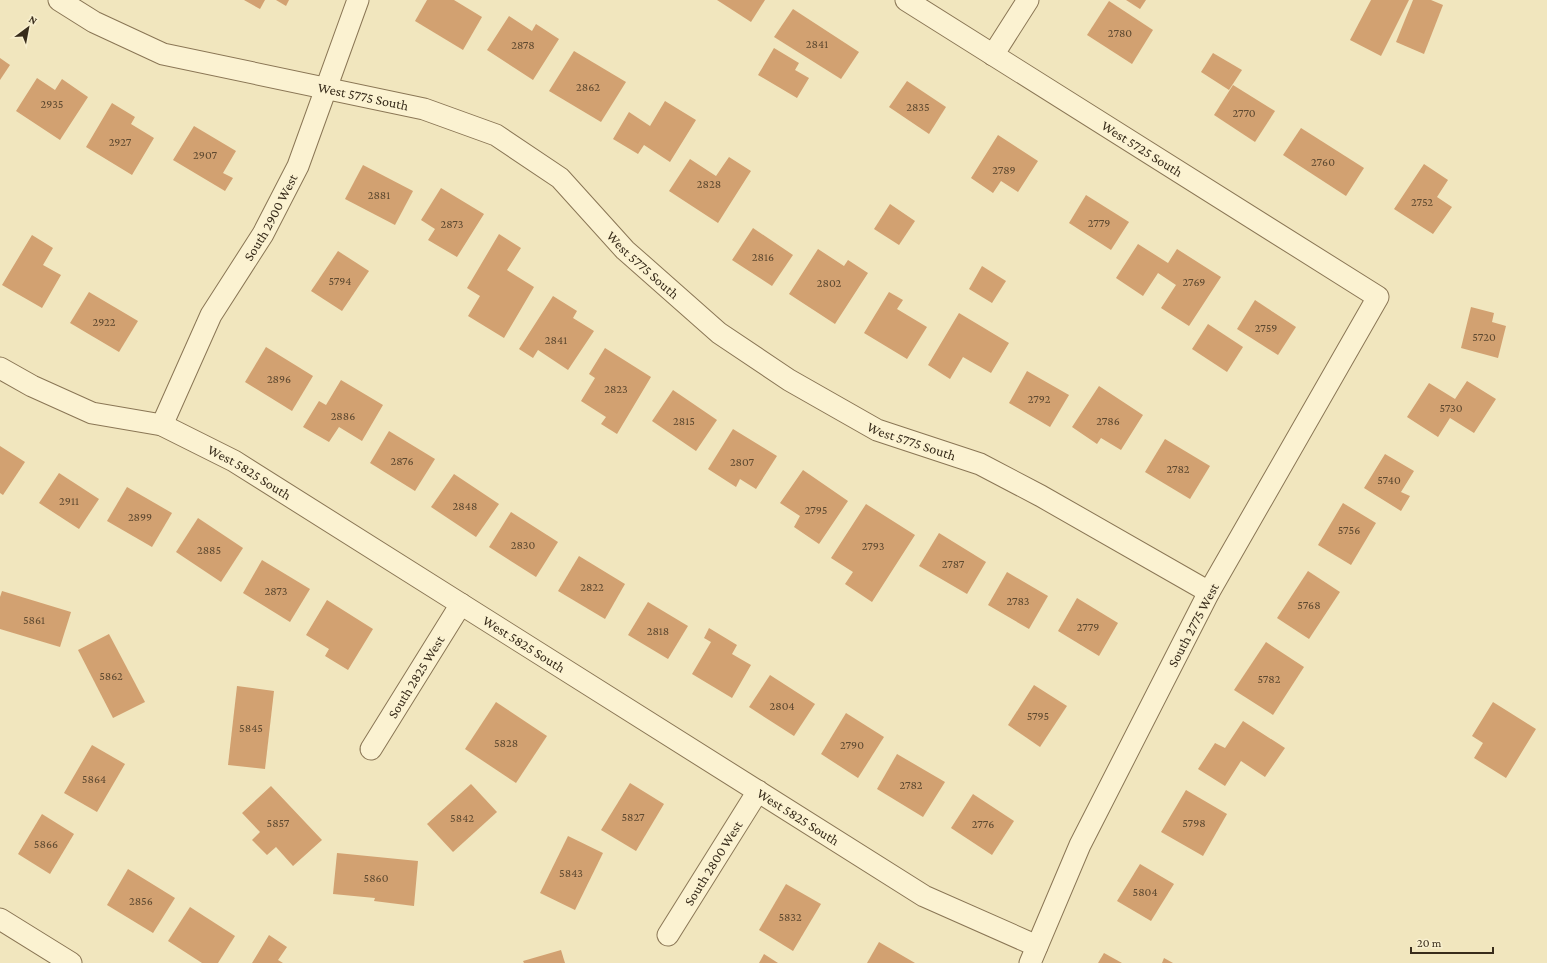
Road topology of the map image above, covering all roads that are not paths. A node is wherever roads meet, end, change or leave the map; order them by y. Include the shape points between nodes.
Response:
1 (59, 0) edge
2 (358, 0) edge
3 (906, 0) edge
4 (1028, 0) edge
5 (993, 55) junction
6 (326, 88) junction
7 (1378, 297) joint
8 (0, 368) edge
9 (162, 425) junction
10 (1210, 592) junction
11 (461, 604) junction
12 (371, 749) dead end
13 (758, 792) junction
14 (0, 919) edge
15 (668, 934) dead end
16 (1034, 955) edge
17 (71, 963) edge

1 - 6 street, West 5775 South via 94,22 163,54
2 - 6 street, South 2900 West
3 - 5 street, West 5725 South
4 - 5 street
5 - 7 street, West 5725 South
6 - 9 street, South 2900 West via 298,166 263,234 211,316
6 - 10 street, West 5775 South via 424,109 496,135 560,178 625,250 719,333 789,380 877,430 980,464
7 - 10 street, South 2775 West
8 - 9 street, West 5825 South via 32,386 92,413
9 - 11 street, West 5825 South via 234,461
10 - 16 street, South 2775 West via 1080,845
11 - 12 street, South 2825 West
11 - 13 street, West 5825 South
13 - 15 street, South 2800 West
13 - 16 street, West 5825 South via 924,896
14 - 17 street

